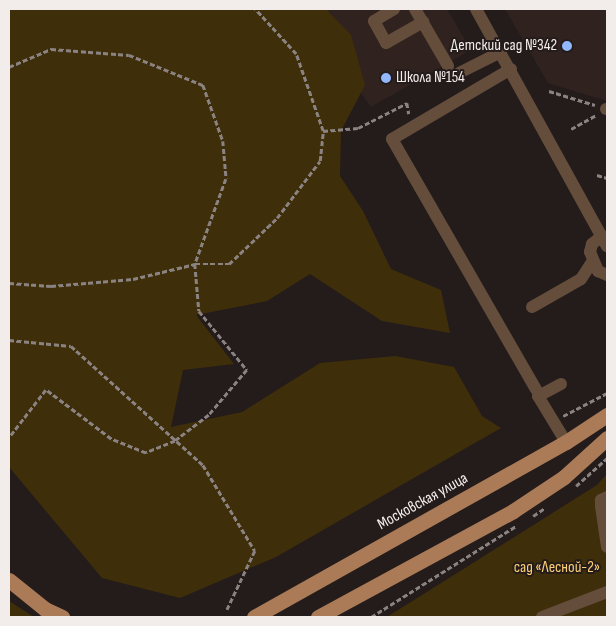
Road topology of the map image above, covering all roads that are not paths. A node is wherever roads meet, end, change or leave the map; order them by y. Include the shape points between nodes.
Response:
1 (394, 9) edge
2 (415, 9) edge
3 (476, 9) edge
4 (423, 22) junction
5 (501, 52) junction
6 (511, 69) junction
7 (604, 241) edge
8 (592, 262) junction
9 (607, 275) edge
10 (532, 307) dead end
11 (561, 384) dead end
12 (536, 388) dead end
13 (607, 415) edge
14 (607, 438) edge
15 (566, 442) junction
16 (607, 497) edge
17 (607, 547) edge
18 (9, 580) edge
19 (607, 592) edge
20 (260, 614) edge
21 (62, 617) edge
22 (240, 617) edge
23 (318, 617) edge
24 (542, 617) edge

1 - 4 street via 374,21 386,42
2 - 4 street
3 - 5 street
4 - 5 street via 453,70
5 - 6 street
6 - 7 street
6 - 12 street via 392,139
7 - 8 street via 592,244
8 - 9 street via 598,271
8 - 10 street via 581,279
11 - 15 street via 538,396
13 - 15 main road, Московская улица
14 - 23 main road via 556,483 513,511
15 - 20 main road, Московская улица
16 - 17 street via 601,500
18 - 21 main road via 45,609
19 - 24 street
20 - 22 main road, Московская улица

